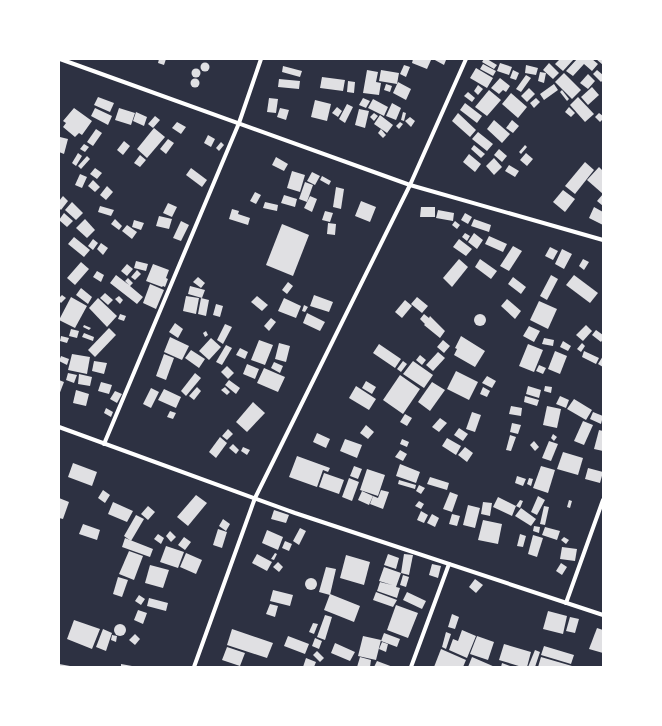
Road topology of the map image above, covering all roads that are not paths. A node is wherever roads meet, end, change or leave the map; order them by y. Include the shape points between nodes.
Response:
1 (60, 59) edge
2 (261, 59) edge
3 (466, 59) edge
4 (239, 123) junction
5 (410, 184) junction
6 (603, 240) edge
7 (59, 428) edge
8 (104, 444) junction
9 (255, 498) junction
10 (603, 500) edge
11 (449, 564) junction
12 (566, 603) junction
13 (603, 615) edge
14 (194, 667) edge
15 (411, 667) edge

1 - 4 street
2 - 4 street
3 - 5 street
4 - 5 street
4 - 8 street
5 - 6 street
5 - 9 street
7 - 8 street
8 - 9 street
9 - 11 street
9 - 14 street
10 - 12 street
11 - 12 street
11 - 15 street
12 - 13 street

